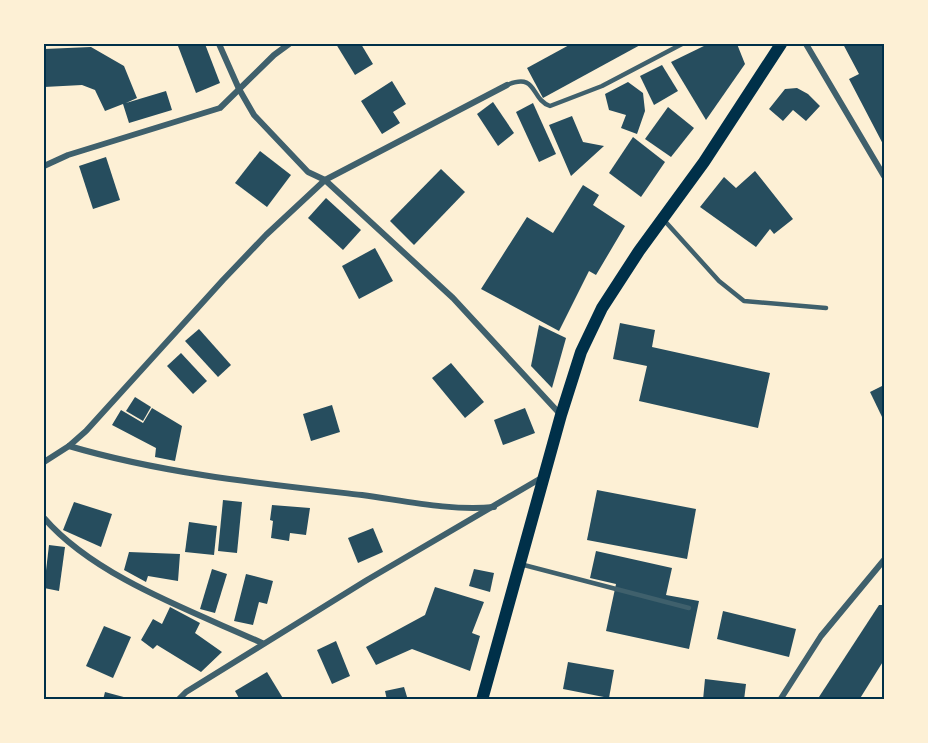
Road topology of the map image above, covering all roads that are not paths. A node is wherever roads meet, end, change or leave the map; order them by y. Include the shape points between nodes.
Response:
1 (219, 44) edge
2 (289, 44) edge
3 (682, 44) edge
4 (781, 44) edge
5 (806, 44) edge
6 (507, 85) joint
7 (239, 89) junction
8 (44, 166) edge
9 (885, 176) edge
10 (325, 180) junction
11 (663, 219) junction
12 (826, 308) dead end
13 (561, 415) junction
14 (69, 446) junction
15 (44, 462) edge
16 (544, 477) junction
17 (494, 507) junction
18 (44, 518) edge
19 (885, 560) edge
20 (520, 564) junction
21 (688, 608) dead end
22 (262, 643) junction
23 (178, 699) edge
24 (482, 699) edge
25 (780, 699) edge

1 - 7 street
2 - 7 street
3 - 6 lane via 602,86 550,106 527,82
4 - 11 main road
5 - 9 street
6 - 10 street
7 - 8 street via 220,108
7 - 10 street via 254,115 300,164
10 - 13 street via 453,298
10 - 14 street via 266,235
11 - 12 lane via 718,281 744,301
11 - 13 main road via 602,308 581,352
13 - 16 main road
14 - 15 street
14 - 17 street via 121,460 266,484 460,509
16 - 17 street
16 - 20 main road
17 - 22 street
18 - 22 street via 73,547 119,575
19 - 25 street via 820,636
20 - 21 lane
20 - 24 main road
22 - 23 street

